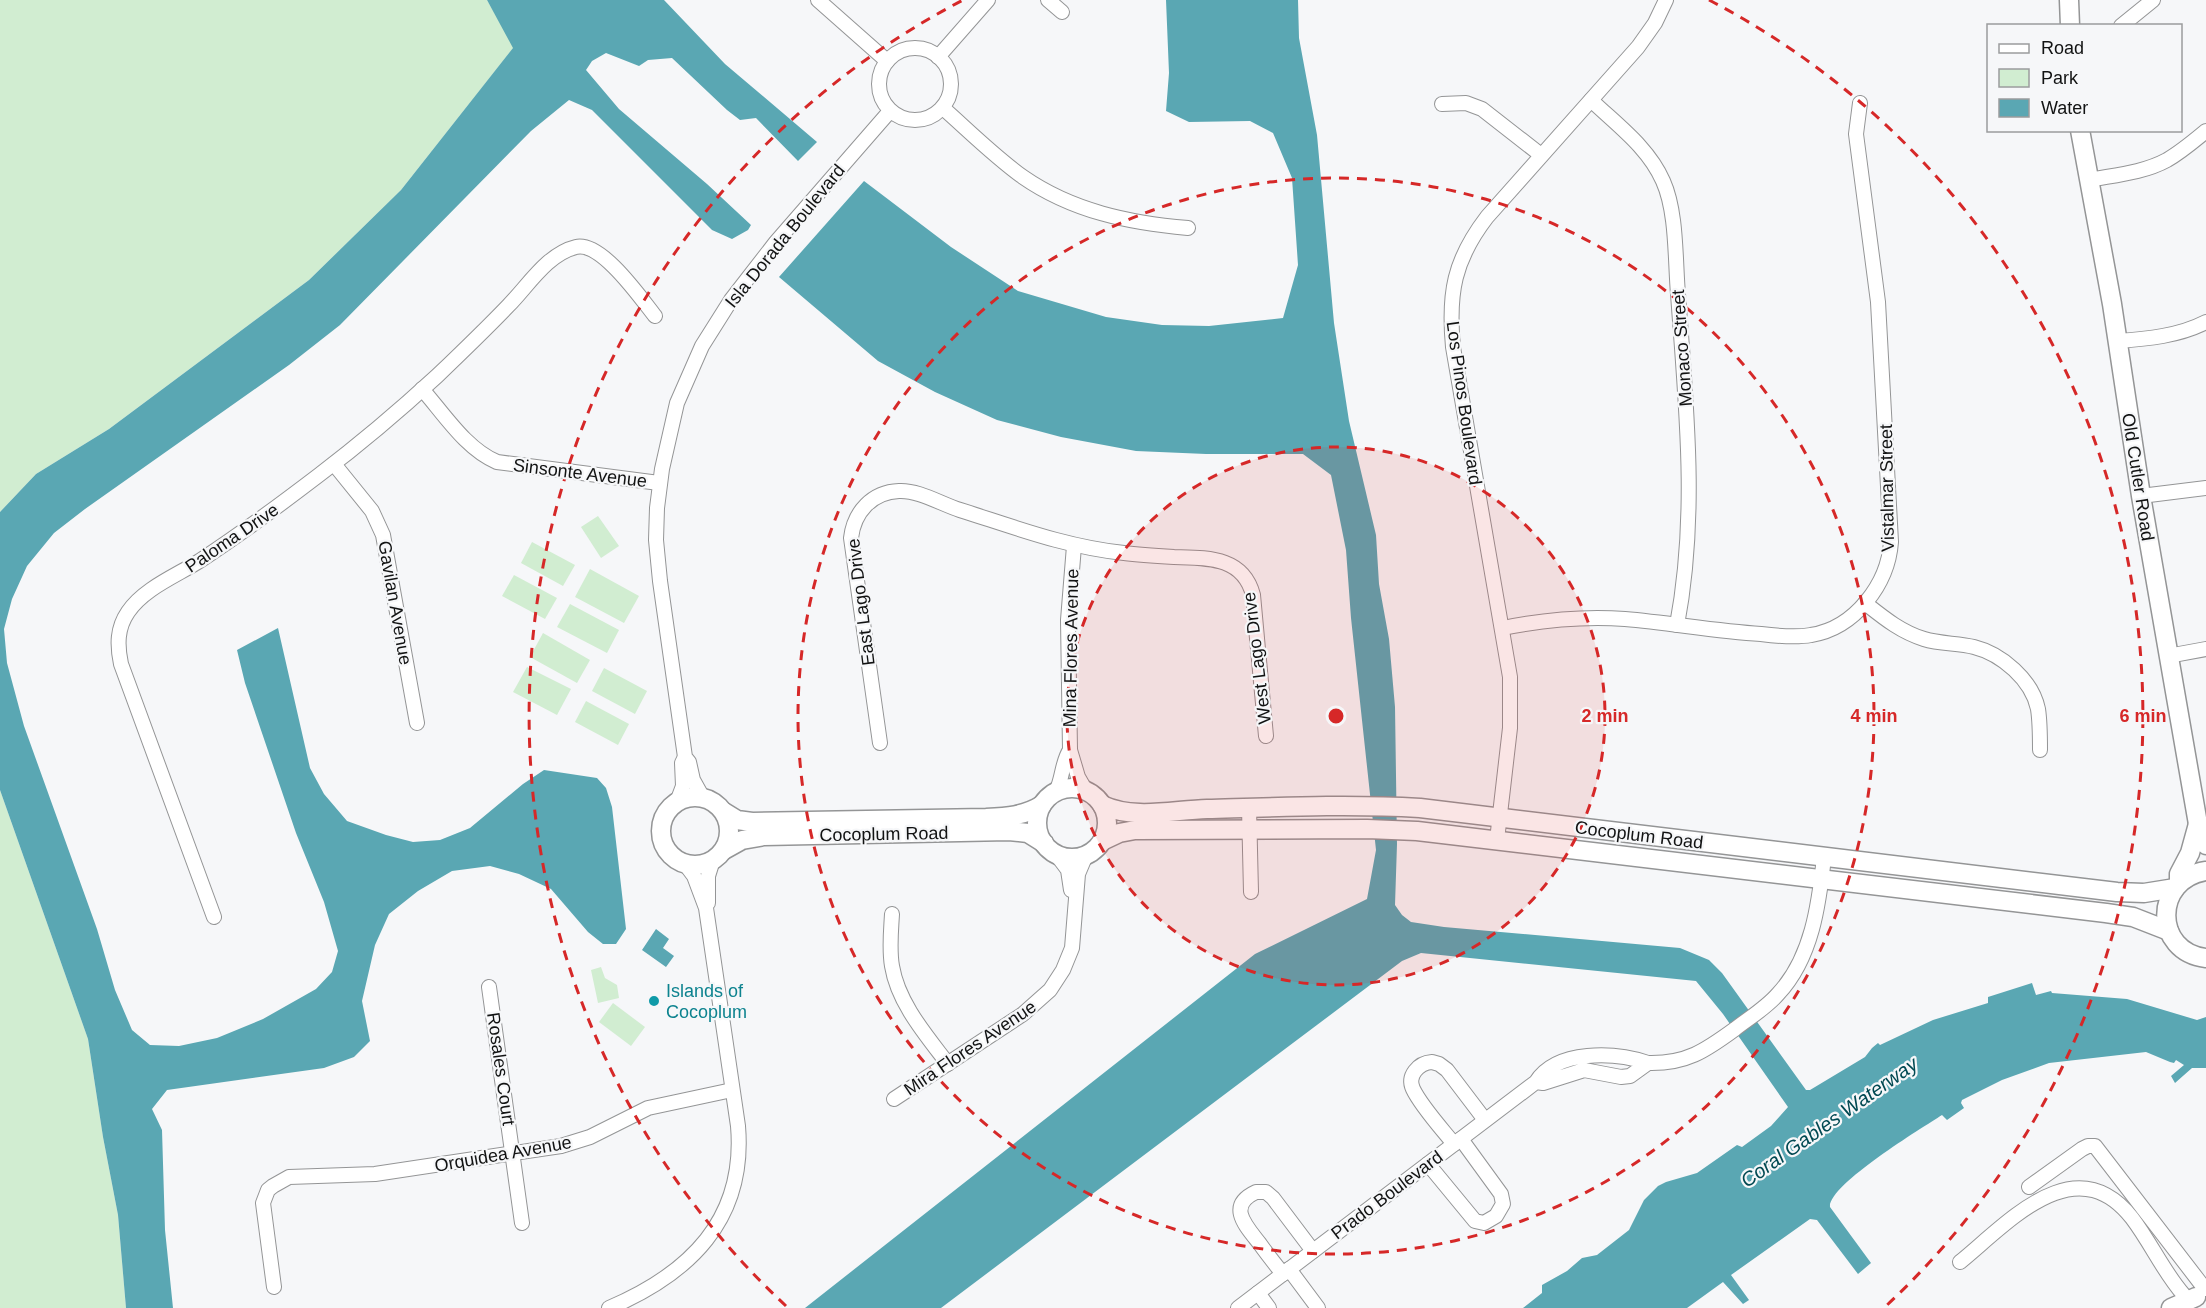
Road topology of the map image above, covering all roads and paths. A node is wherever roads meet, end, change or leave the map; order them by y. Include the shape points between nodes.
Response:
1 (818, 0) edge
2 (988, 0) edge
3 (1048, 0) edge
4 (1666, 0) edge
5 (2069, 0) edge
6 (2153, 0) edge
7 (1062, 12) dead end
8 (2070, 24) edge
9 (2123, 24) edge
10 (938, 57) junction
11 (887, 61) junction
12 (1591, 100) junction
13 (1442, 104) dead end
14 (1860, 104) dead end
15 (943, 108) junction
16 (890, 111) junction
17 (2206, 131) edge
18 (2080, 132) edge
19 (1540, 155) junction
20 (2089, 180) junction
21 (1188, 228) dead end
22 (655, 316) dead end
23 (2206, 322) edge
24 (2117, 341) junction
25 (422, 389) junction
26 (334, 464) junction
27 (660, 483) junction
28 (2206, 488) edge
29 (2141, 496) junction
30 (1074, 546) junction
31 (1865, 603) junction
32 (1677, 625) junction
33 (1503, 628) junction
34 (2206, 649) edge
35 (2168, 656) junction
36 (417, 723) dead end
37 (1266, 736) dead end
38 (880, 743) dead end
39 (1070, 750) junction
40 (2040, 750) dead end
41 (685, 757) junction
42 (1086, 791) junction
43 (1056, 792) junction
44 (703, 798) junction
45 (677, 802) junction
46 (1042, 805) junction
47 (1102, 805) junction
48 (1249, 808) junction
49 (724, 812) junction
50 (1500, 817) junction
51 (2198, 824) junction
52 (1250, 831) junction
53 (1497, 840) junction
54 (1102, 841) junction
55 (2206, 845) edge
56 (1050, 848) junction
57 (719, 855) junction
58 (1086, 855) junction
59 (1824, 857) junction
60 (685, 864) junction
61 (2206, 871) edge
62 (1822, 879) junction
63 (2177, 886) junction
64 (1251, 892) dead end
65 (1075, 897) junction
66 (706, 908) junction
67 (892, 914) dead end
68 (214, 917) dead end
69 (2169, 931) junction
70 (2206, 958) edge
71 (489, 987) dead end
72 (1648, 1063) junction
73 (948, 1064) junction
74 (1536, 1082) junction
75 (732, 1089) junction
76 (894, 1100) dead end
77 (1485, 1120) junction
78 (1457, 1142) junction
79 (513, 1154) junction
80 (1428, 1164) junction
81 (2029, 1187) dead end
82 (522, 1223) dead end
83 (1313, 1251) junction
84 (1960, 1262) dead end
85 (1286, 1272) junction
86 (274, 1287) dead end
87 (1258, 1293) junction
88 (2191, 1299) edge
89 (609, 1308) edge
90 (1238, 1308) edge
91 (1269, 1308) edge
92 (1318, 1308) edge

1 - 11 street
2 - 10 street
3 - 7 street
4 - 12 street, Los Pinos Boulevard via 1648,35
5 - 8 street
6 - 9 street
10 - 11 street via 918,48 907,49
10 - 15 street via 950,77 951,88
11 - 16 street via 878,87
12 - 19 street, Los Pinos Boulevard
12 - 32 street, Monaco Street via 1649,158 1664,182 1671,209 1690,485 1688,550
13 - 19 street via 1466,103 1482,109
14 - 31 street, Vistalmar Street via 1856,134 1878,302 1891,542 1885,570
15 - 16 street via 923,120 911,121
15 - 21 street via 1023,177 1059,197 1108,216
16 - 27 street, Isla Dorada Boulevard via 767,252 713,326 677,403
17 - 20 street via 2175,156 2158,164
18 - 20 street, Old Cutler Road
19 - 33 street, Los Pinos Boulevard via 1469,242 1459,263 1452,297 1455,361
20 - 24 street, Old Cutler Road
22 - 25 street, Paloma Drive via 597,252 576,247 546,265
23 - 24 street via 2162,336
24 - 29 street, Old Cutler Road
25 - 26 street, Paloma Drive
25 - 27 street, Sinsonte Avenue via 463,436 497,462
26 - 36 street, Gavilan Avenue via 372,511 383,535
26 - 68 street, Paloma Drive via 144,596 120,625 121,664
27 - 41 street, Isla Dorada Boulevard via 656,524 658,568
28 - 29 street
29 - 35 street, Old Cutler Road
30 - 37 street, West Lago Drive via 1217,559 1241,574 1253,595
30 - 38 street, East Lago Drive via 910,492 882,495 863,507 852,528 851,548
30 - 39 street, Mina Flores Avenue via 1068,604
31 - 32 street, Vistalmar Street via 1835,626 1813,635
31 - 40 street via 1910,634 1983,650 2010,667 2036,702
32 - 33 street, Vistalmar Street via 1593,618
33 - 50 street, Los Pinos Boulevard via 1511,713
34 - 35 street
35 - 51 street, Old Cutler Road
39 - 42 street
39 - 43 street
41 - 44 street, Isla Dorada Boulevard
41 - 45 street, Isla Dorada Boulevard via 683,786
42 - 43 street via 1076,788
42 - 47 street, Cocoplum Road
43 - 46 street, Cocoplum Road
44 - 45 street
44 - 49 street
45 - 60 street via 663,819 662,841 667,851
46 - 49 street, Cocoplum Road via 1020,815 986,818 752,822 737,820
46 - 56 street via 1037,824
47 - 48 street, Cocoplum Road via 1131,814
47 - 54 street via 1107,823
48 - 50 street, Cocoplum Road via 1369,806
48 - 52 street
49 - 57 street via 729,831
50 - 53 street, Los Pinos Boulevard
50 - 59 street, Cocoplum Road
51 - 55 street, Old Cutler Road
51 - 63 street, Old Cutler Road
52 - 53 street, Cocoplum Road via 1367,829
52 - 54 street, Cocoplum Road via 1135,830 1119,832
52 - 64 street
53 - 62 street, Cocoplum Road
54 - 58 street, Cocoplum Road
56 - 57 street, Cocoplum Road via 1028,833 1009,831 764,836 742,840
56 - 58 street, Cocoplum Road via 1066,857
56 - 65 street via 1068,870
57 - 60 street via 704,864
57 - 66 street via 708,876
58 - 65 street via 1079,868
59 - 62 street, Prado Boulevard
59 - 63 street, Cocoplum Road via 2117,892 2144,893
60 - 66 street
61 - 63 street, Cocoplum Road
62 - 69 street, Cocoplum Road via 2127,916
62 - 72 street, Prado Boulevard via 1814,921 1799,963 1783,989 1701,1053 1677,1062
63 - 69 street, Old Cutler Road via 2166,907
65 - 73 street, Mira Flores Avenue via 1072,948 1050,990 1032,1007
66 - 75 street
67 - 73 street via 890,957 897,987
69 - 70 street via 2182,948
71 - 79 street, Rosales Court
72 - 74 street, Prado Boulevard via 1630,1076 1584,1070
72 - 74 street, Prado Boulevard via 1628,1056 1577,1057 1549,1070
73 - 76 street, Mira Flores Avenue
74 - 77 street, Prado Boulevard
75 - 79 street, Orquidea Avenue via 648,1108 571,1144
75 - 89 street via 739,1135 736,1169 731,1195 715,1229 699,1250 671,1274
77 - 78 street, Prado Boulevard
77 - 78 street via 1443,1066 1432,1062 1418,1067 1413,1089
78 - 80 street, Prado Boulevard
78 - 80 street via 1501,1194 1503,1204 1496,1216 1484,1223 1475,1221
79 - 82 street, Rosales Court
79 - 86 street, Orquidea Avenue via 375,1174 297,1176 278,1182 268,1190 263,1209
80 - 83 street, Prado Boulevard
81 - 88 street via 2082,1149 2095,1146
83 - 85 street, Prado Boulevard
83 - 85 street via 1270,1195 1256,1191 1247,1197 1241,1205 1241,1219
84 - 88 street via 2042,1198 2080,1188 2099,1192 2125,1211
85 - 87 street, Prado Boulevard
85 - 92 street
87 - 90 street, Prado Boulevard
87 - 91 street

